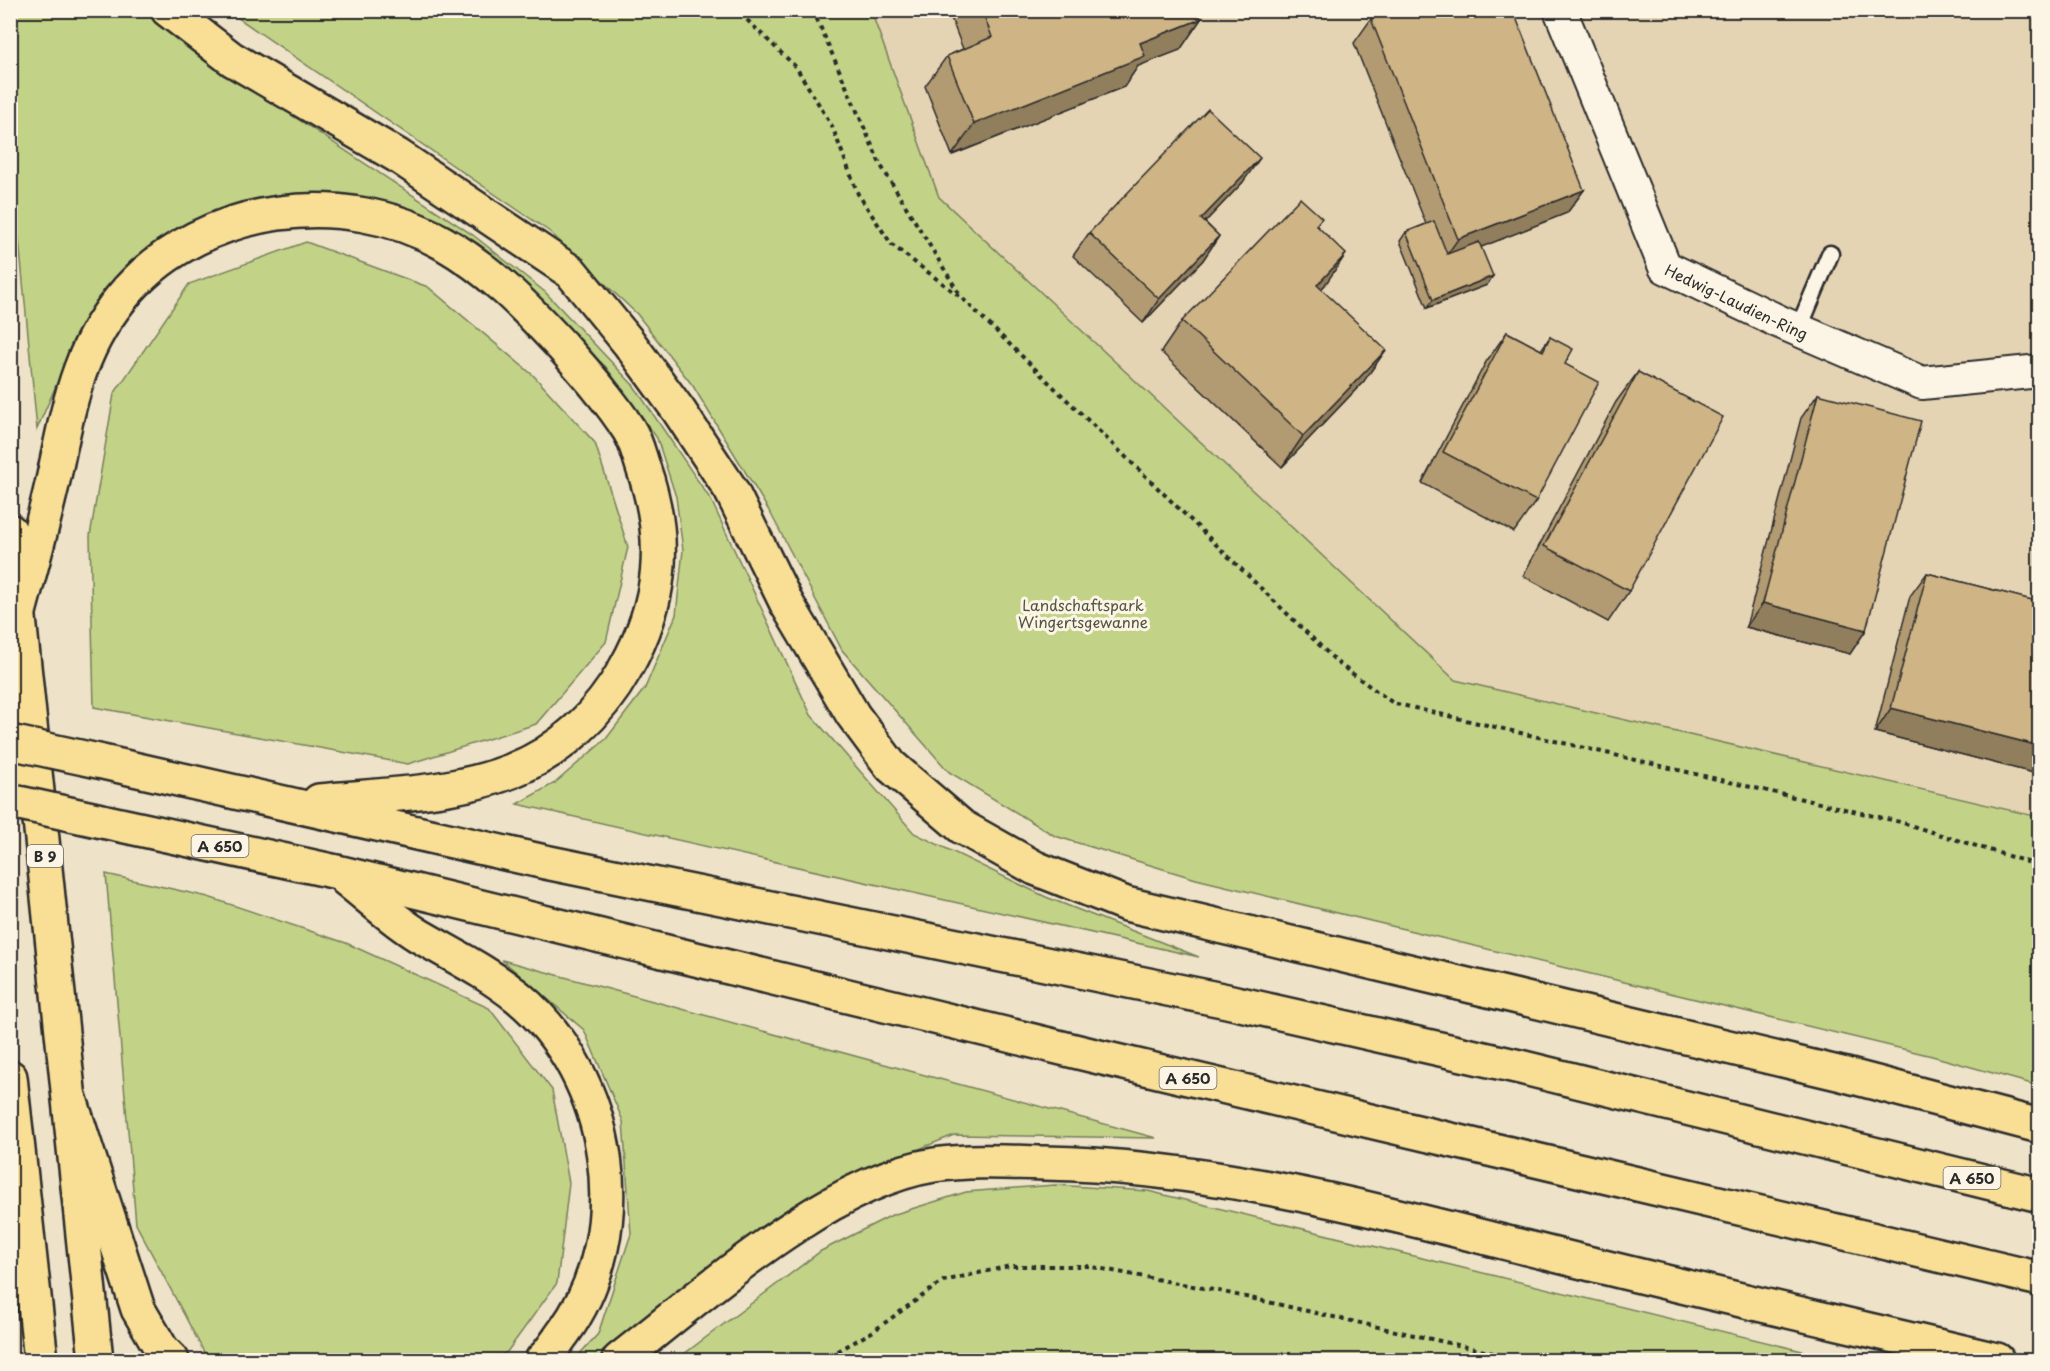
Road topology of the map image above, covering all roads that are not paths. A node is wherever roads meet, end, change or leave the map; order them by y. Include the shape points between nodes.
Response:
1 (168, 10) edge
2 (1560, 10) edge
3 (1830, 254) dead end
4 (1798, 330) junction
5 (2040, 371) edge
6 (10, 531) edge
7 (19, 612) junction
8 (10, 742) edge
9 (10, 801) edge
10 (293, 804) junction
11 (337, 872) junction
12 (10, 1077) edge
13 (70, 1099) junction
14 (2040, 1126) edge
15 (2040, 1196) edge
16 (2040, 1279) edge
17 (40, 1360) edge
18 (96, 1360) edge
19 (172, 1360) edge
20 (542, 1360) edge
21 (619, 1360) edge
22 (1997, 1360) edge

1 - 14 highway via 232,58 398,156 571,273 635,351 731,490 787,604 853,715 891,766 962,827 1035,868 1126,904 1842,1074
2 - 4 street, Hedwig-Laudien-Ring via 1665,267
3 - 4 lane
4 - 5 street, Hedwig-Laudien-Ring via 1922,383
6 - 7 highway, B 9
7 - 10 highway via 54,478 66,414 86,350 127,291 165,255 203,233 251,217 318,211 390,220 443,243 488,274 526,307 593,381 632,434 651,489 660,543 657,593 641,641 617,684 582,726 550,752 511,772 466,784
7 - 13 highway, B 9
8 - 10 highway, A 650, bridge
9 - 11 highway, A 650, bridge
10 - 15 highway, A 650 via 568,867 1227,1001 1520,1067
11 - 16 highway, A 650
11 - 20 highway via 416,933 473,965 519,998 557,1038 590,1100 602,1139 608,1206 600,1259 577,1314
12 - 17 highway
13 - 18 highway, B 9
13 - 19 highway via 138,1309
21 - 22 highway via 773,1240 831,1204 881,1181 933,1165 1012,1162 1138,1168 1282,1190

